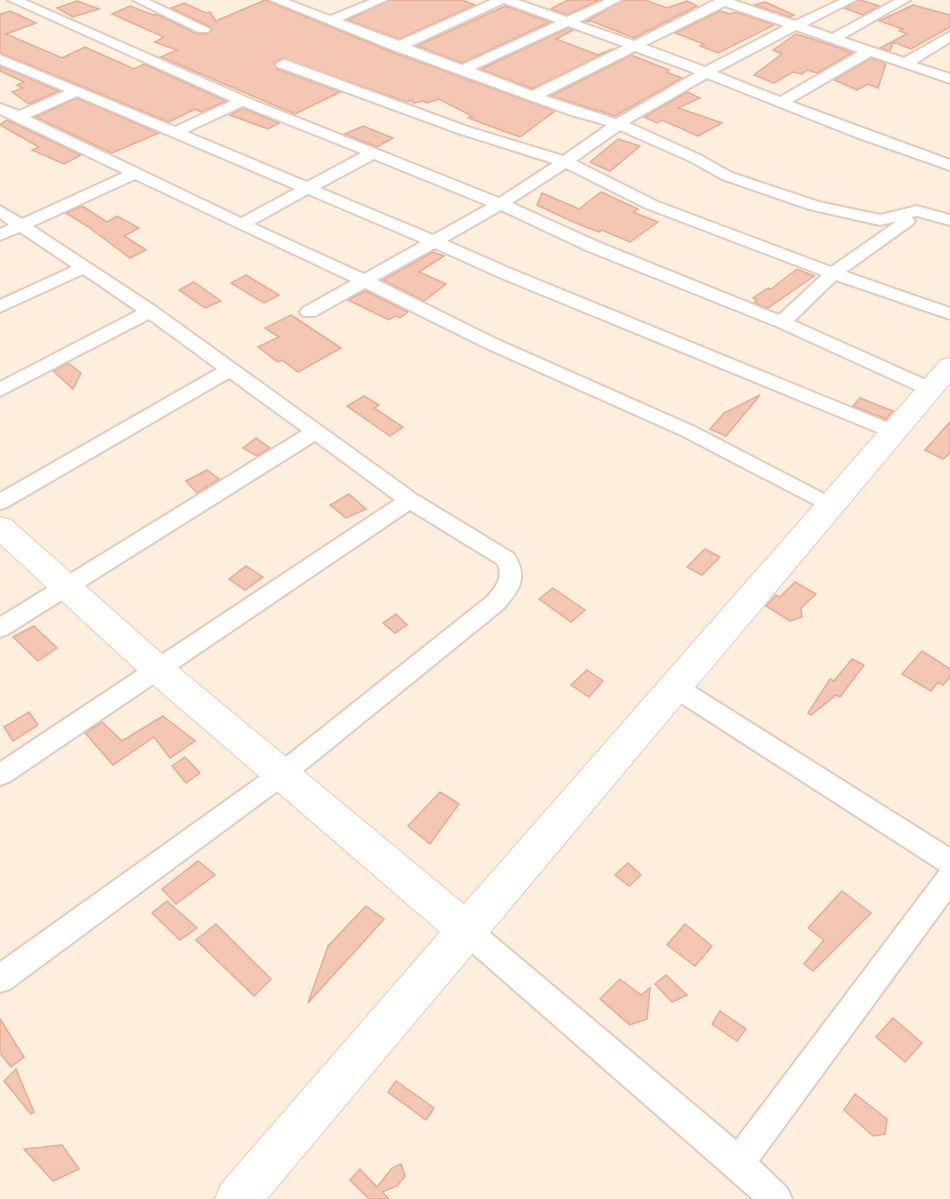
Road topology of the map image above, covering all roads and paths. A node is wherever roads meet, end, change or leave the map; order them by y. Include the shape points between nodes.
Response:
1 (14, 0) edge
2 (139, 0) edge
3 (276, 0) edge
4 (381, 0) edge
5 (501, 0) edge
6 (506, 0) edge
7 (615, 0) edge
8 (724, 0) edge
9 (850, 0) edge
10 (904, 0) edge
11 (331, 20) junction
12 (567, 22) junction
13 (795, 25) junction
14 (202, 29) dead end
15 (950, 36) edge
16 (833, 39) junction
17 (634, 46) junction
18 (398, 47) junction
19 (868, 51) junction
20 (0, 59) edge
21 (283, 64) dead end
22 (904, 64) junction
23 (462, 70) junction
24 (705, 73) junction
25 (950, 79) edge
26 (77, 91) junction
27 (533, 96) junction
28 (243, 101) junction
29 (781, 102) junction
30 (0, 108) edge
31 (18, 117) junction
32 (619, 124) junction
33 (176, 132) junction
34 (371, 153) junction
35 (565, 162) junction
36 (950, 165) edge
37 (135, 173) junction
38 (306, 187) junction
39 (500, 204) junction
40 (0, 211) edge
41 (917, 212) junction
42 (950, 220) edge
43 (241, 224) junction
44 (23, 225) junction
45 (0, 235) edge
46 (436, 242) junction
47 (83, 268) junction
48 (833, 274) junction
49 (365, 281) junction
50 (0, 308) edge
51 (150, 311) junction
52 (309, 312) dead end
53 (950, 314) edge
54 (782, 322) junction
55 (231, 369) junction
56 (942, 381) edge
57 (0, 390) edge
58 (317, 431) junction
59 (894, 432) junction
60 (410, 500) junction
61 (0, 502) edge
62 (831, 506) junction
63 (0, 527) edge
64 (67, 588) junction
65 (0, 628) edge
66 (157, 669) junction
67 (675, 687) junction
68 (282, 774) junction
69 (0, 775) edge
70 (950, 862) edge
71 (950, 878) edge
72 (466, 930) junction
73 (0, 979) edge
74 (738, 1163) junction
75 (238, 1199) edge
76 (776, 1199) edge

1 - 28 street
2 - 14 street
3 - 11 street
4 - 11 street
5 - 18 street
6 - 12 street
7 - 12 street
8 - 13 street
8 - 17 street
9 - 13 street
10 - 16 street
11 - 18 street
12 - 17 street
12 - 23 street
13 - 16 street
13 - 24 street
15 - 22 street
16 - 19 street
17 - 24 street
17 - 27 street
18 - 23 street
19 - 22 street
19 - 29 street
20 - 26 street
21 - 35 street via 463,130
22 - 25 street
23 - 27 street
24 - 29 street
24 - 32 street
26 - 31 street
26 - 33 street
27 - 32 street
28 - 33 street
28 - 34 street
29 - 36 street
30 - 31 street
31 - 37 street
32 - 35 street
32 - 41 street via 726,176 815,206 880,220
33 - 38 street
34 - 38 street
34 - 39 street
35 - 39 street
35 - 48 street via 652,205
37 - 43 street
37 - 44 street
38 - 43 street
38 - 46 street
39 - 46 street
39 - 54 street via 592,246
40 - 44 street
41 - 42 street
41 - 48 street
43 - 49 street
44 - 45 street
44 - 47 street
46 - 49 street
46 - 59 street
47 - 50 street
47 - 51 street
48 - 53 street
48 - 54 street
49 - 52 street
49 - 62 street via 490,343 688,431
51 - 55 street
51 - 57 street
54 - 56 street
55 - 58 street
55 - 61 street
56 - 59 main road
58 - 60 street
58 - 64 street
59 - 62 main road
60 - 66 street
60 - 68 street via 506,559 513,575 507,589 495,603
62 - 67 main road
63 - 64 main road
64 - 65 street
64 - 66 main road
66 - 68 main road
66 - 69 street
67 - 70 street
67 - 72 main road
68 - 72 main road
68 - 73 street
71 - 74 street
72 - 74 street
72 - 75 main road
74 - 76 street

